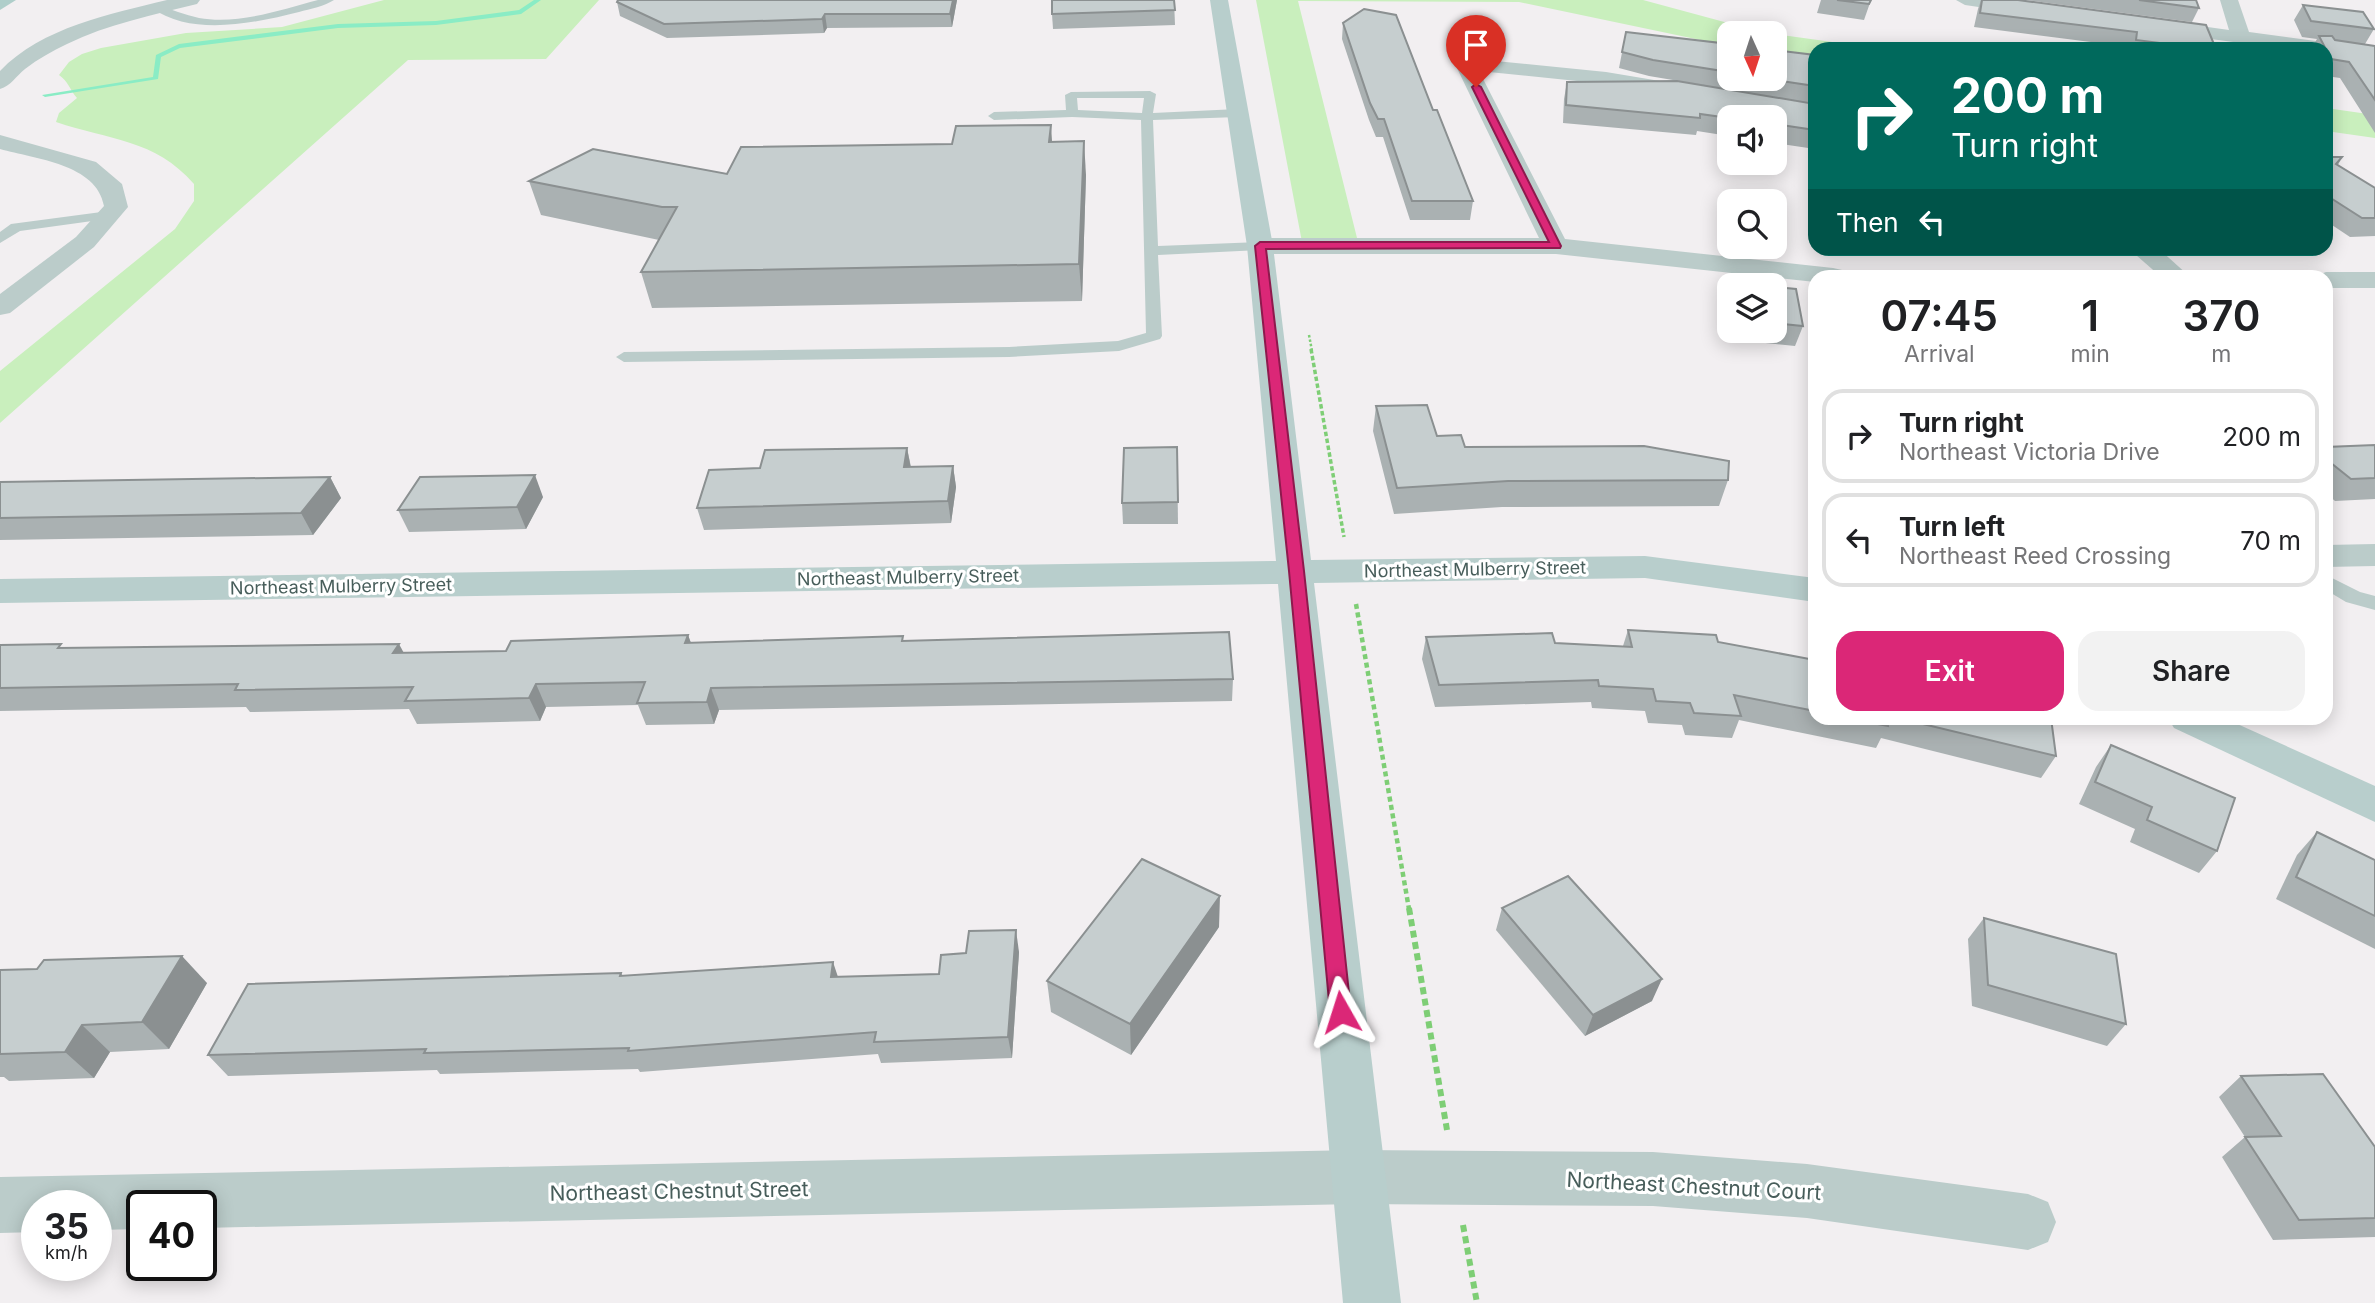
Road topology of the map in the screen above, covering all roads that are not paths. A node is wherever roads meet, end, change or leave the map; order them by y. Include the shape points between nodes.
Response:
1 (7, 0) edge
2 (191, 0) edge
3 (329, 0) edge
4 (1219, 0) edge
5 (1965, 0) edge
6 (2229, 0) edge
7 (0, 4) edge
8 (156, 8) junction
9 (2048, 11) edge
10 (2145, 24) edge
11 (2241, 37) junction
12 (2278, 42) edge
13 (2333, 49) edge
14 (2375, 55) edge
15 (0, 83) edge
16 (1701, 94) edge
17 (1072, 113) junction
18 (1238, 113) junction
19 (994, 116) dead end
20 (1147, 117) junction
21 (0, 143) edge
22 (109, 215) junction
23 (0, 227) edge
24 (16, 227) junction
25 (0, 239) edge
26 (1260, 246) junction
27 (1556, 246) junction
28 (1151, 251) junction
29 (2151, 256) edge
30 (2168, 270) edge
31 (1808, 273) edge
32 (2333, 280) edge
33 (2375, 280) edge
34 (0, 307) edge
35 (624, 357) dead end
36 (2375, 555) edge
37 (2333, 556) edge
38 (1297, 571) junction
39 (2333, 585) edge
40 (1808, 589) edge
41 (0, 591) edge
42 (2375, 603) edge
43 (2203, 725) edge
44 (2375, 805) edge
45 (1357, 1177) junction
46 (0, 1205) edge
47 (2028, 1222) dead end
48 (1372, 1303) edge

1 - 7 main road
2 - 8 street
3 - 8 lane via 225,21 200,21
4 - 18 street
5 - 9 street
6 - 11 street
8 - 15 street via 88,28 44,48 11,68
10 - 11 street
11 - 12 street
13 - 14 street
16 - 27 street via 1606,78 1465,64
17 - 19 lane
17 - 20 lane
17 - 20 lane via 1071,95 1150,94
18 - 20 lane
18 - 26 street
20 - 28 lane
21 - 22 street via 88,167 113,189 116,207
22 - 24 lane
22 - 34 street via 85,242
23 - 24 lane
24 - 25 lane
26 - 27 street
26 - 28 lane
26 - 38 street
27 - 31 street
28 - 35 lane via 1154,337 1119,346 1009,352
29 - 30 street
32 - 33 street
36 - 37 street
38 - 40 street, Northeast Mulberry Street via 1645,567
38 - 41 street, Northeast Mulberry Street
38 - 45 street
39 - 42 lane
43 - 44 street
45 - 46 street, Northeast Chestnut Street
45 - 47 street, Northeast Chestnut Court via 1653,1179 1794,1190
45 - 48 street

